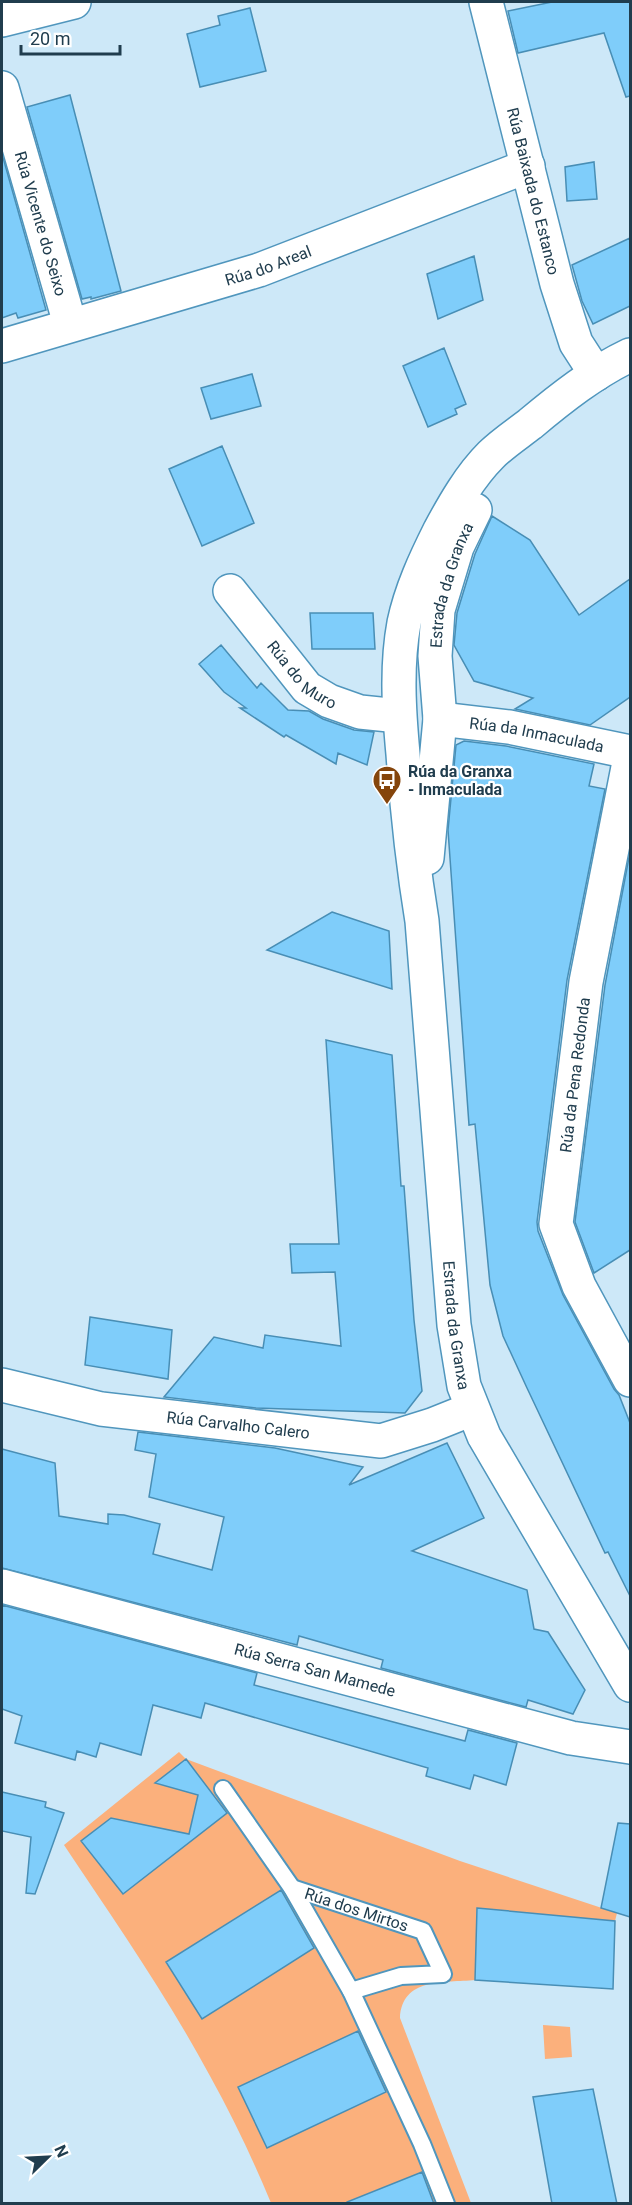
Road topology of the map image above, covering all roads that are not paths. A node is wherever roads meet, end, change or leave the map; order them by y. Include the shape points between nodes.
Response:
1 (74, 2) edge
2 (486, 2) edge
3 (2, 20) edge
4 (2, 88) edge
5 (528, 166) junction
6 (70, 324) junction
7 (2, 345) edge
8 (630, 355) edge
9 (596, 374) junction
10 (517, 435) junction
11 (230, 591) dead end
12 (400, 716) junction
13 (439, 719) junction
14 (630, 752) edge
15 (630, 757) edge
16 (422, 921) junction
17 (630, 1380) edge
18 (2, 1385) edge
19 (472, 1409) junction
20 (2, 1586) edge
21 (630, 1685) edge
22 (630, 1747) edge
23 (223, 1789) dead end
24 (292, 1888) junction
25 (351, 1991) junction
26 (446, 2204) edge

1 - 3 street
2 - 5 street, Rúa Baixada do Estanco
4 - 6 street, Rúa Vicente do Seixo
5 - 6 street, Rúa do Areal via 259,270
5 - 9 street, Rúa Baixada do Estanco via 556,284 576,343
6 - 7 street, Rúa do Areal
8 - 9 street, Estrada da Granxa
9 - 10 street, Estrada da Granxa
10 - 12 street, Estrada da Granxa via 491,454 469,481 418,576 401,646
10 - 13 street, Estrada da Granxa via 476,507 444,585 435,635
11 - 12 street, Rúa do Muro via 307,688 328,701 360,712
12 - 13 street via 409,699 421,696 433,701
12 - 16 street, Estrada da Granxa via 413,868
13 - 14 street, Rúa da Inmaculada via 508,727
13 - 16 street, Estrada da Granxa
15 - 17 street, Rúa da Pena Redonda via 586,982 556,1224 579,1286
16 - 19 street, Estrada da Granxa via 454,1325 464,1386
18 - 19 street, Rúa Carvalho Calero via 101,1409 381,1441
19 - 21 street, Estrada da Granxa
20 - 22 street, Rúa Serra San Mamede via 571,1738
23 - 24 lane, Rúa dos Mirtos
24 - 25 lane, Rúa dos Mirtos
24 - 25 lane, Rúa dos Mirtos via 423,1931 442,1974 401,1976
25 - 26 lane, Rúa dos Mirtos

